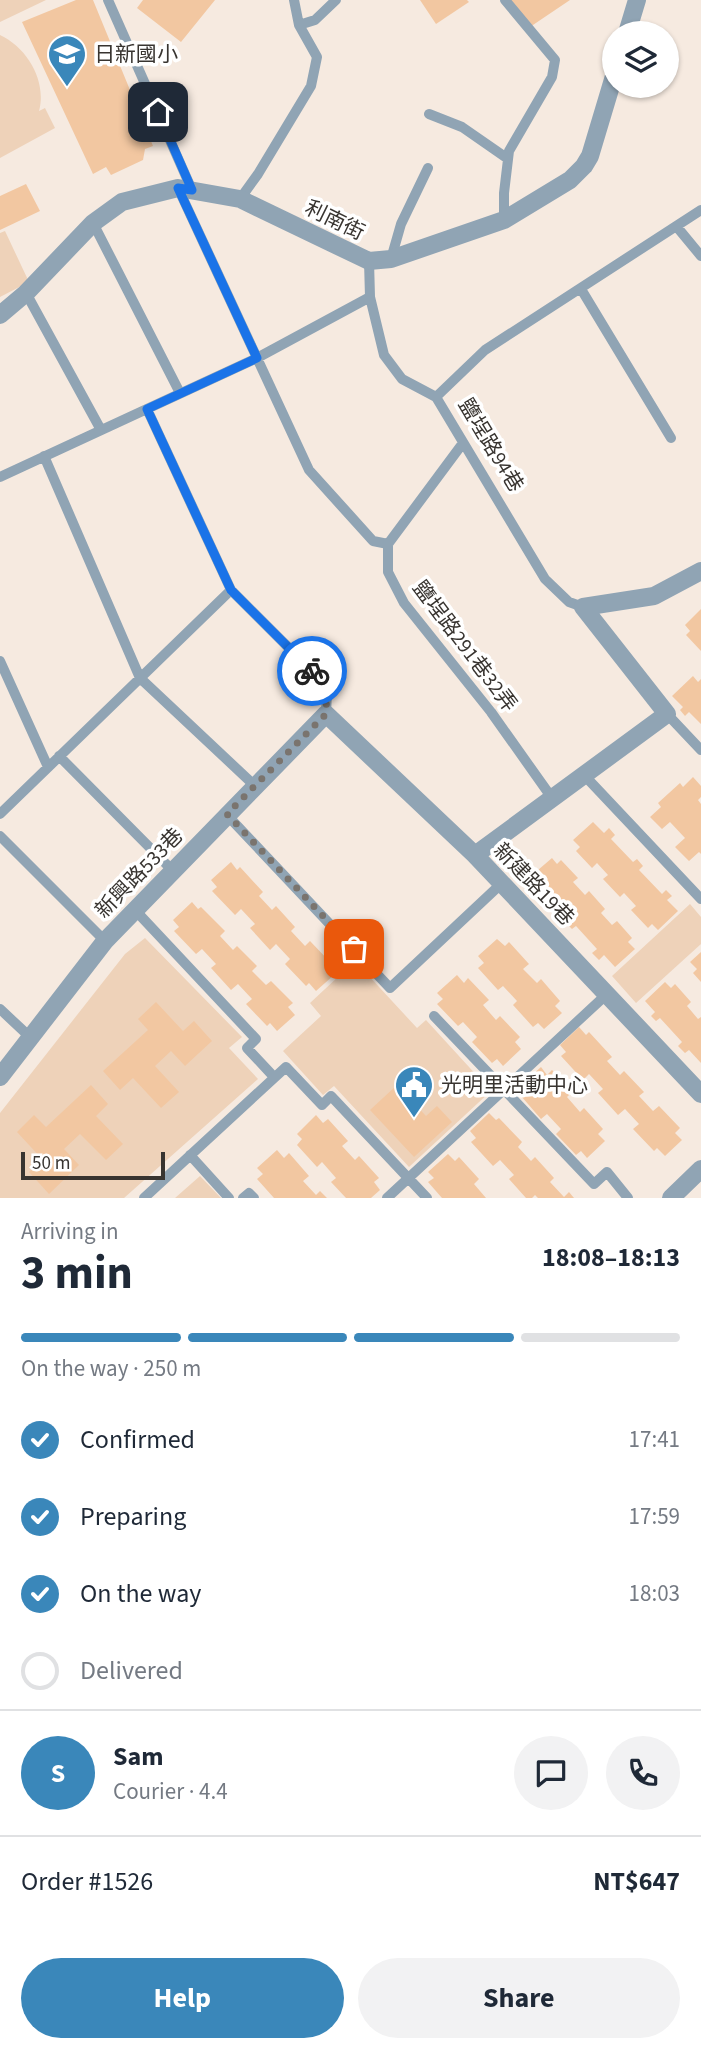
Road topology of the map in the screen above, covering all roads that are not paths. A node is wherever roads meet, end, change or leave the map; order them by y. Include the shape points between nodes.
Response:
1 (108, 0) edge
2 (294, 0) edge
3 (337, 0) edge
4 (505, 0) edge
5 (637, 0) edge
6 (631, 21) edge
7 (299, 25) junction
8 (607, 98) edge
9 (429, 114) dead end
10 (508, 159) junction
11 (428, 169) dead end
12 (185, 189) junction
13 (240, 199) junction
14 (701, 210) edge
15 (504, 220) junction
16 (93, 222) junction
17 (677, 227) junction
18 (701, 256) edge
19 (390, 259) junction
20 (369, 261) junction
21 (581, 289) junction
22 (26, 293) junction
23 (370, 297) junction
24 (0, 315) edge
25 (257, 358) junction
26 (180, 393) junction
27 (436, 397) junction
28 (147, 409) junction
29 (101, 430) junction
30 (671, 438) dead end
31 (463, 443) junction
32 (44, 456) junction
33 (0, 477) edge
34 (388, 544) junction
35 (701, 571) edge
36 (231, 590) junction
37 (583, 607) junction
38 (0, 661) edge
39 (141, 678) junction
40 (326, 714) junction
41 (667, 714) junction
42 (701, 750) edge
43 (59, 756) junction
44 (48, 768) junction
45 (584, 775) junction
46 (254, 785) junction
47 (552, 798) junction
48 (0, 814) edge
49 (227, 814) junction
50 (0, 836) edge
51 (475, 855) junction
52 (173, 871) junction
53 (502, 883) junction
54 (701, 899) edge
55 (135, 910) junction
56 (106, 941) junction
57 (607, 994) junction
58 (0, 1009) edge
59 (434, 1016) dead end
60 (31, 1038) junction
61 (0, 1077) edge
62 (274, 1077) junction
63 (504, 1090) junction
64 (701, 1094) edge
65 (190, 1155) junction
66 (701, 1169) edge
67 (409, 1179) junction
68 (144, 1198) edge
69 (229, 1198) edge
70 (243, 1198) edge
71 (254, 1198) edge
72 (387, 1198) edge
73 (427, 1198) edge
74 (628, 1198) edge
75 (671, 1198) edge

1 - 12 lane
2 - 7 lane
3 - 7 lane via 315,20
4 - 10 lane via 555,60 552,77
5 - 6 street
7 - 13 lane via 317,57 311,86
8 - 15 street, 利南街 via 584,166 570,180
9 - 10 lane via 462,127
10 - 15 lane
11 - 19 lane
12 - 13 street, 利南街
12 - 16 street, 利南街 via 121,202
12 - 25 lane
13 - 20 street, 利南街
14 - 17 lane
15 - 19 street, 利南街
16 - 22 street, 利南街
16 - 26 lane
17 - 18 lane
17 - 21 lane
19 - 20 street, 利南街
20 - 23 lane, 鹽埕路94巷
21 - 27 lane via 485,350
21 - 30 lane
22 - 24 street, 利南街
22 - 29 lane
23 - 25 lane
23 - 27 lane, 鹽埕路94巷 via 384,355 402,379
25 - 26 lane
25 - 34 lane via 309,470 373,541
26 - 28 lane
27 - 31 lane, 鹽埕路94巷
28 - 29 lane
28 - 36 lane
29 - 32 lane
31 - 34 lane
31 - 37 lane, 鹽埕路94巷 via 545,579 569,602
32 - 33 lane
32 - 39 lane
34 - 47 lane, 鹽埕路291巷32弄 via 388,572 404,603
35 - 37 street via 654,596
36 - 39 lane
36 - 40 lane via 323,682
37 - 41 street, 鹽埕路94巷
38 - 44 lane
39 - 43 lane
39 - 46 lane
40 - 46 street, 新興路533巷
40 - 51 street, 新建路19巷
41 - 42 lane
41 - 45 street
43 - 44 lane
43 - 52 lane
44 - 48 lane
45 - 47 street
45 - 54 lane
46 - 49 street, 新興路533巷
47 - 51 street
49 - 52 street, 新興路533巷
49 - 53 lane via 390,988
50 - 56 lane
51 - 53 street, 新建路19巷
52 - 55 street, 新興路533巷
53 - 57 street, 新建路19巷
55 - 56 street, 新興路533巷
55 - 62 lane via 256,1039 247,1048
56 - 60 street, 新興路533巷
57 - 63 lane
57 - 64 street, 新建路19巷
58 - 60 lane
59 - 63 lane
60 - 61 street, 新興路533巷
62 - 65 lane
62 - 67 lane via 286,1067 322,1105 331,1096
63 - 67 lane
63 - 74 lane via 594,1184 607,1172
65 - 68 lane
65 - 69 lane
66 - 75 street
67 - 72 lane
67 - 73 lane
70 - 71 lane via 249,1193

